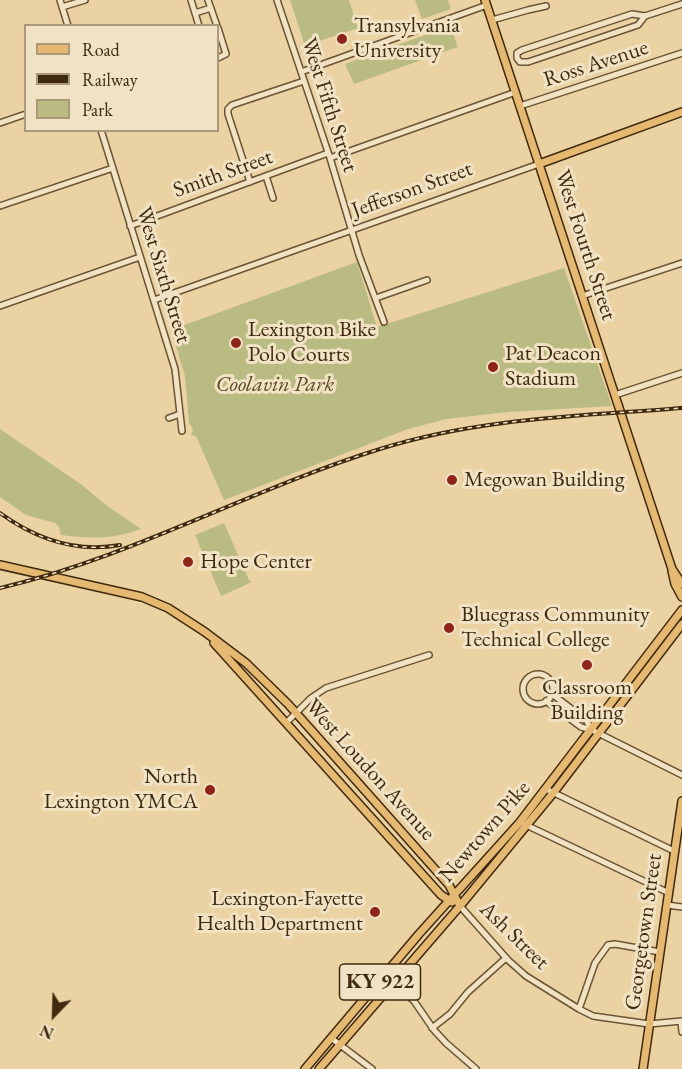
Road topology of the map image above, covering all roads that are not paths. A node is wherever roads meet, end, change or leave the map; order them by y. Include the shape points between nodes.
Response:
1 (60, 0) edge
2 (85, 0) edge
3 (191, 0) edge
4 (208, 0) edge
5 (278, 0) edge
6 (486, 3) edge
7 (682, 4) edge
8 (546, 6) dead end
9 (62, 7) junction
10 (211, 8) junction
11 (195, 13) junction
12 (645, 16) junction
13 (492, 21) junction
14 (67, 24) edge
15 (198, 24) edge
16 (216, 24) edge
17 (594, 27) junction
18 (219, 33) edge
19 (562, 37) junction
20 (598, 38) junction
21 (567, 49) junction
22 (682, 53) edge
23 (219, 58) edge
24 (301, 72) junction
25 (304, 81) junction
26 (516, 92) junction
27 (520, 106) junction
28 (682, 112) edge
29 (24, 115) edge
30 (0, 123) edge
31 (102, 132) edge
32 (329, 155) junction
33 (539, 164) junction
34 (112, 168) junction
35 (266, 176) junction
36 (250, 182) junction
37 (273, 198) dead end
38 (0, 206) edge
39 (130, 226) junction
40 (351, 231) junction
41 (140, 257) junction
42 (682, 263) edge
43 (427, 280) dead end
44 (582, 296) junction
45 (376, 298) junction
46 (154, 300) junction
47 (0, 306) edge
48 (384, 322) dead end
49 (682, 373) edge
50 (615, 395) junction
51 (180, 414) junction
52 (168, 418) dead end
53 (182, 431) dead end
54 (0, 565) edge
55 (672, 569) junction
56 (682, 577) edge
57 (682, 584) edge
58 (682, 597) edge
59 (682, 610) edge
60 (682, 624) edge
61 (205, 632) junction
62 (429, 655) dead end
63 (552, 694) junction
64 (546, 701) junction
65 (295, 714) junction
66 (286, 723) junction
67 (595, 732) junction
68 (682, 775) edge
69 (550, 791) junction
70 (682, 801) edge
71 (681, 819) edge
72 (523, 824) junction
73 (674, 851) junction
74 (669, 894) junction
75 (452, 898) junction
76 (667, 905) junction
77 (460, 906) junction
78 (682, 907) edge
79 (660, 952) junction
80 (506, 958) junction
81 (393, 982) junction
82 (579, 1009) junction
83 (682, 1021) edge
84 (649, 1024) junction
85 (432, 1028) junction
86 (682, 1032) edge
87 (331, 1038) junction
88 (340, 1045) junction
89 (305, 1069) edge
90 (319, 1069) edge
91 (372, 1069) edge
92 (476, 1069) edge
93 (643, 1069) edge

1 - 9 street
2 - 9 street
3 - 11 street
4 - 10 street
5 - 24 street, West Fifth Street
6 - 13 main road, West Fourth Street
6 - 24 street
7 - 12 street
8 - 13 street
9 - 14 street
10 - 11 street
10 - 16 street
11 - 15 street
12 - 17 street via 632,14
12 - 20 street via 638,25
13 - 26 main road, West Fourth Street
17 - 19 street
17 - 20 street
18 - 23 street via 226,54
19 - 21 street
19 - 21 street via 519,51 517,58 524,63
20 - 21 street
22 - 27 street, Ross Avenue
24 - 25 street, West Fifth Street
25 - 32 street, West Fifth Street
25 - 36 street via 230,106 228,114
26 - 27 main road, West Fourth Street
26 - 32 street, Smith Street
27 - 33 main road, West Fourth Street
28 - 33 main road, Jefferson Street
29 - 30 street
31 - 34 street, West Sixth Street
32 - 35 street, Smith Street
32 - 40 street, West Fifth Street
33 - 40 street, Jefferson Street
33 - 44 main road, West Fourth Street
34 - 38 street
34 - 39 street, West Sixth Street
35 - 36 street, Smith Street
35 - 37 street
36 - 39 street, Smith Street
39 - 41 street, West Sixth Street
40 - 45 street, West Fifth Street
40 - 46 street, Jefferson Street
41 - 46 street, West Sixth Street
41 - 47 street
42 - 44 street
43 - 45 street
44 - 50 main road, West Fourth Street
45 - 48 street, West Fifth Street
46 - 51 street, West Sixth Street via 175,369
49 - 50 street
50 - 55 main road, West Fourth Street
51 - 52 street
51 - 53 street, West Sixth Street
54 - 61 main road, West Loudon Avenue via 142,597
55 - 56 main road
55 - 57 main road, West Fourth Street
55 - 58 main road, West Fourth Street
59 - 67 main road, Newtown Pike / KY 922
60 - 67 main road, Newtown Pike / KY 922
61 - 65 main road, West Loudon Avenue via 246,663
61 - 66 main road, West Loudon Avenue
62 - 65 street via 326,688
63 - 64 street
63 - 64 street via 553,686 547,677 537,674 528,678 524,686 526,696 533,702
63 - 67 street via 586,720
64 - 67 street via 580,727
65 - 66 street
65 - 75 main road, West Loudon Avenue via 449,885
66 - 75 main road, West Loudon Avenue via 426,878
67 - 68 street
67 - 69 main road, Newtown Pike / KY 922
69 - 72 main road, Newtown Pike / KY 922
69 - 73 street
70 - 71 main road, Georgetown Street
71 - 73 main road, Georgetown Street
72 - 74 street
72 - 75 main road, Newtown Pike / KY 922
72 - 77 main road, Newtown Pike / KY 922
73 - 74 main road, Georgetown Street
74 - 76 main road, Georgetown Street
75 - 77 main road, West Loudon Avenue
75 - 87 main road, Newtown Pike / KY 922
76 - 78 street
76 - 79 main road, Georgetown Street
77 - 80 street, Ash Street
77 - 81 main road, Newtown Pike / KY 922
79 - 82 street via 608,945 595,963
79 - 84 main road, Georgetown Street
80 - 82 street, Ash Street via 533,981
80 - 85 street
81 - 85 street via 414,1001
81 - 88 main road, Newtown Pike / KY 922
82 - 84 street, Ash Street via 593,1016
83 - 84 street, Ash Street
83 - 86 street
84 - 93 main road, Georgetown Street
85 - 92 street
87 - 88 street
87 - 89 main road, Newtown Pike / KY 922
88 - 90 main road, Newtown Pike / KY 922
88 - 91 street

